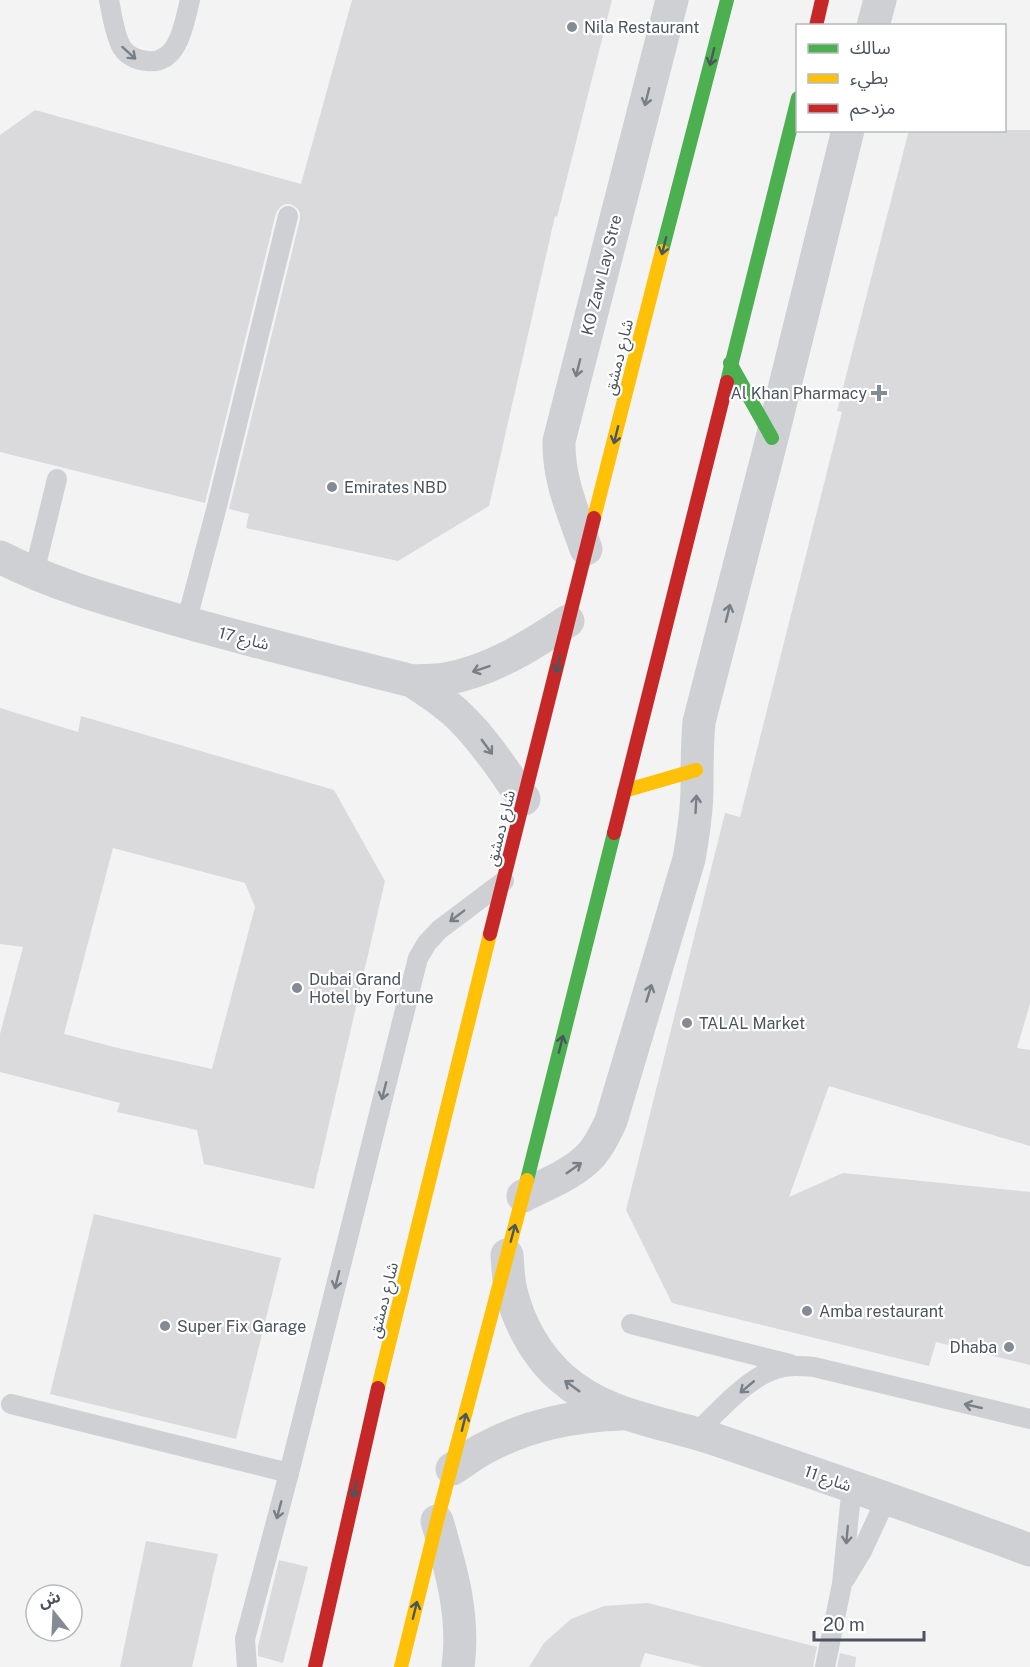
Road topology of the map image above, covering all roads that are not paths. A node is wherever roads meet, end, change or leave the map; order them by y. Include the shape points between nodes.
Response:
1 (108, 0) edge
2 (190, 0) edge
3 (672, 0) edge
4 (726, 0) edge
5 (822, 0) edge
6 (880, 0) edge
7 (816, 24) edge
8 (874, 24) edge
9 (796, 106) edge
10 (848, 132) edge
11 (288, 216) dead end
12 (730, 363) junction
13 (772, 438) junction
14 (57, 479) dead end
15 (586, 549) junction
16 (0, 557) edge
17 (34, 573) junction
18 (0, 584) edge
19 (77, 591) junction
20 (568, 621) junction
21 (186, 623) junction
22 (412, 681) junction
23 (696, 770) junction
24 (624, 791) junction
25 (524, 799) junction
26 (504, 881) junction
27 (523, 1196) junction
28 (507, 1255) junction
29 (631, 1324) dead end
30 (796, 1365) junction
31 (11, 1404) dead end
32 (623, 1414) junction
33 (1030, 1419) edge
34 (696, 1433) junction
35 (452, 1469) junction
36 (289, 1473) junction
37 (852, 1485) junction
38 (887, 1497) junction
39 (437, 1521) junction
40 (1030, 1551) edge
41 (842, 1584) junction
42 (247, 1667) edge
43 (315, 1667) edge
44 (401, 1667) edge
45 (458, 1667) edge
46 (825, 1667) edge

1 -> 2 lane via 122,48 136,60 155,62 171,54 180,38
3 -> 15 street, KO Zaw Lay Stre via 559,441 564,487
4 -> 15 main road, شارع دمشق
5 - 7 main road
6 - 8 street
9 - 12 main road
10 - 13 street
11 - 21 lane
12 - 13 main road
12 - 24 main road
23 -> 13 street via 699,722
14 - 17 lane
15 - 20 main road, شارع دمشق
16 - 17 street, شارع 17
17 - 19 street, شارع 17
18 - 19 street, شارع 17
19 - 21 street, شارع 17
20 -> 22 street, شارع 17 via 508,658 477,671 445,679
20 -> 25 main road, شارع دمشق
21 - 22 street, شارع 17
22 -> 25 street, شارع 17 via 463,719
23 - 24 main road
27 -> 23 street via 579,1166 592,1154 611,1121 689,860 696,811
27 -> 24 main road
25 - 26 main road, شارع دمشق
26 -> 36 lane via 439,930 418,958
26 -> 43 main road, شارع دمشق via 367,1431
28 -> 27 main road
32 -> 28 street, شارع 11 via 591,1400 563,1379 539,1353 521,1323 510,1289
35 -> 28 main road
29 - 30 lane
33 -> 30 lane
30 -> 34 lane via 762,1375
31 - 36 lane
32 - 34 street, شارع 11
32 - 35 street, شارع 11 via 551,1422 483,1449
34 - 37 street, شارع 11
35 - 39 main road
36 -> 42 lane via 245,1639
37 - 38 street, شارع 11
37 -> 41 lane
38 - 40 street, شارع 11
38 - 41 lane
44 -> 39 main road
39 - 45 street via 458,1605
41 - 46 lane

